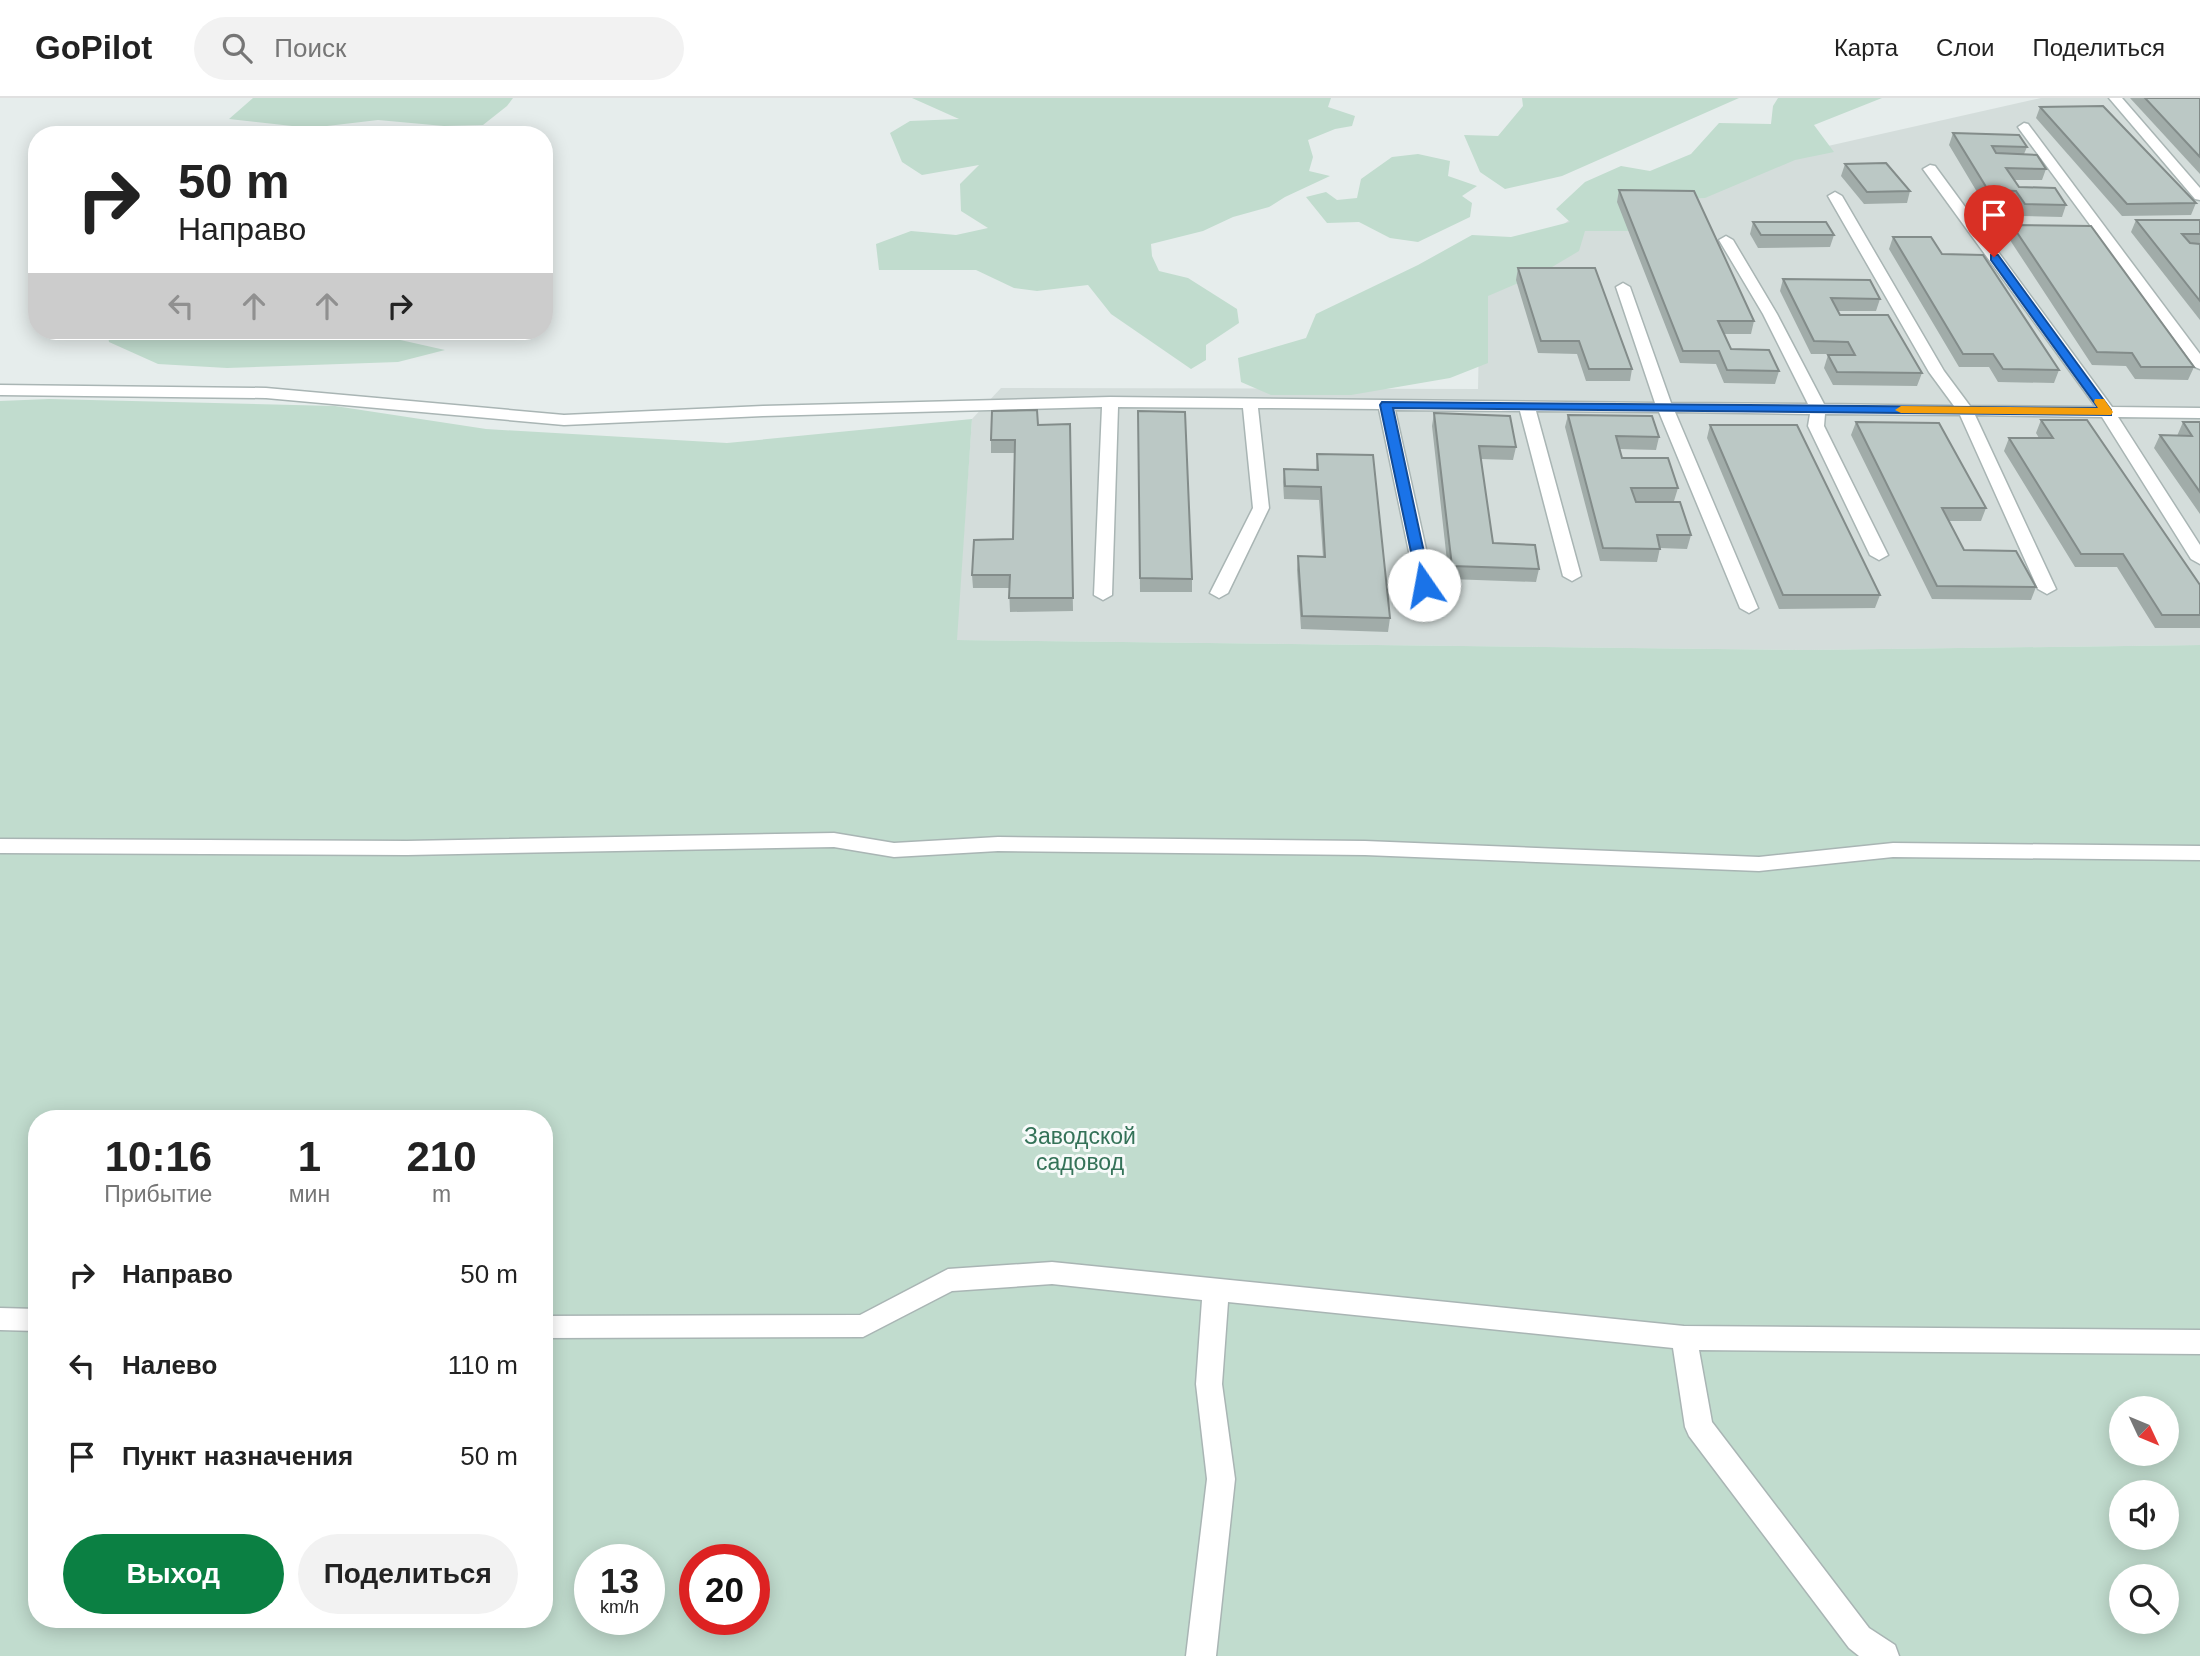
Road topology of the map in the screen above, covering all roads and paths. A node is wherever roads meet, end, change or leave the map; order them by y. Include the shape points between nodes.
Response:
1 (2115, 98) edge
2 (2024, 127) dead end
3 (1930, 169) dead end
4 (1835, 196) dead end
5 (2200, 196) edge
6 (1726, 240) dead end
7 (1623, 286) dead end
8 (2200, 364) edge
9 (0, 390) edge
10 (1110, 402) junction
11 (1250, 403) junction
12 (1386, 405) junction
13 (1527, 406) junction
14 (1665, 408) junction
15 (1818, 409) junction
16 (1965, 411) junction
17 (2107, 412) junction
18 (2200, 413) edge
19 (1879, 555) dead end
20 (2200, 559) edge
21 (1572, 576) dead end
22 (1424, 585) dead end
23 (2047, 589) dead end
24 (1219, 593) dead end
25 (1103, 595) dead end
26 (1749, 608) dead end
27 (0, 846) edge
28 (2200, 853) edge
29 (1216, 1290) junction
30 (0, 1319) edge
31 (28, 1320) edge
32 (553, 1327) edge
33 (1684, 1338) junction
34 (2200, 1342) edge
35 (1200, 1656) edge
36 (1884, 1656) edge

1 - 5 lane
2 - 8 lane
3 - 17 lane
4 - 16 lane via 1937,372
6 - 15 lane
7 - 14 lane
9 - 10 lane via 266,393 564,421
10 - 11 lane
10 - 25 lane
11 - 12 lane
11 - 24 lane via 1261,508
12 - 13 lane
12 - 22 lane
13 - 14 lane
13 - 21 lane
14 - 15 lane
14 - 26 lane
15 - 16 lane
15 - 19 lane via 1816,426
16 - 17 lane
16 - 23 lane
17 - 18 lane
17 - 20 lane
27 - 28 lane via 407,848 834,840 894,850 998,844 1365,848 1759,864 1893,850
29 - 32 lane via 1052,1273 948,1280 863,1326
29 - 33 lane
29 - 35 lane via 1209,1384 1221,1479
30 - 31 lane
33 - 34 lane
33 - 36 lane via 1699,1427 1859,1638

